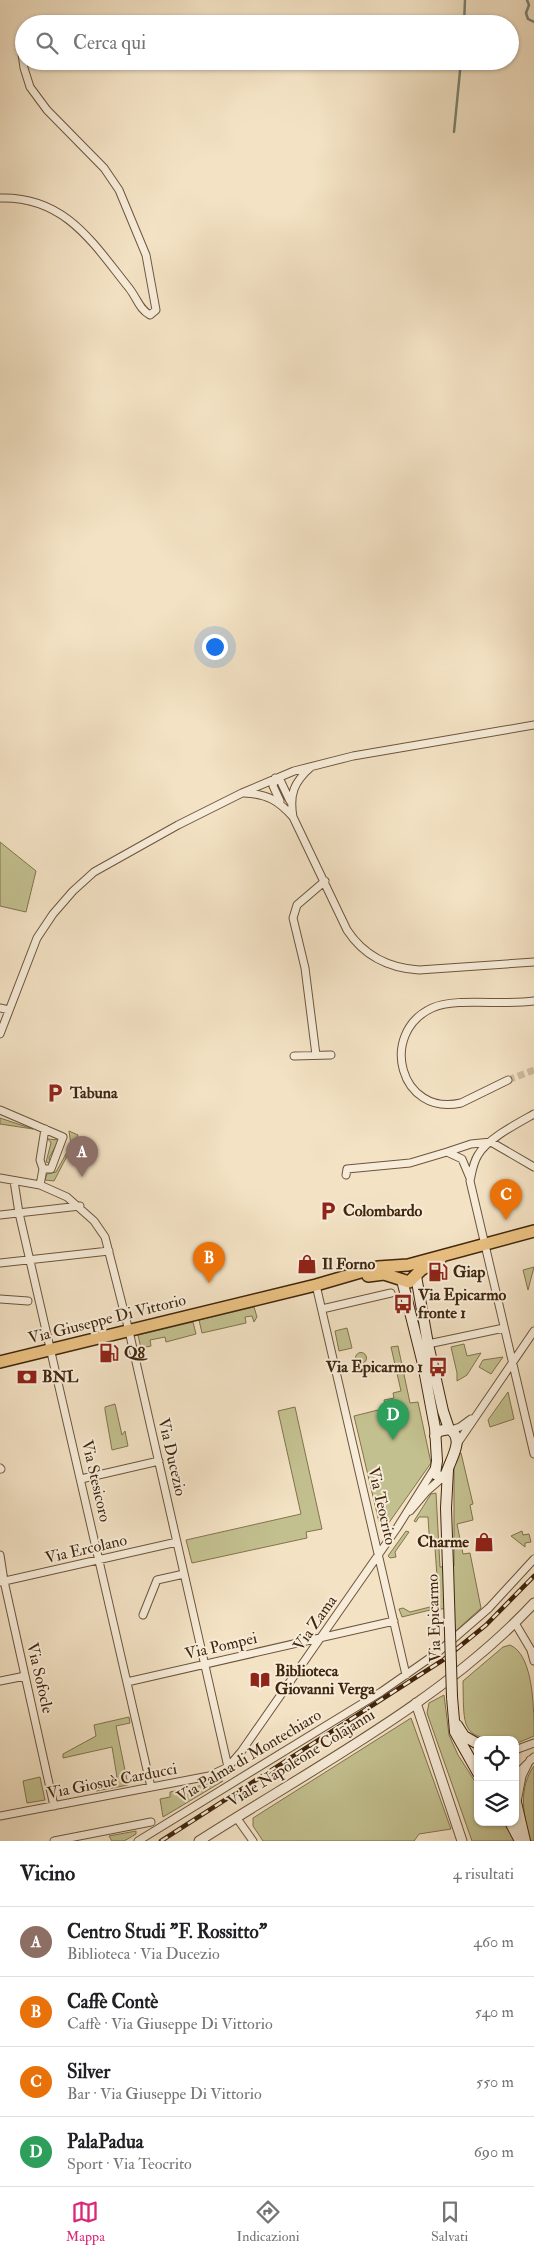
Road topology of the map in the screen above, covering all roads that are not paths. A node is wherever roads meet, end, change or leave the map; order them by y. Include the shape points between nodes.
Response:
1 (25, 70) edge
2 (0, 198) edge
3 (534, 725) edge
4 (312, 766) junction
5 (275, 778) junction
6 (242, 793) junction
7 (290, 802) junction
8 (282, 804) junction
9 (293, 817) junction
10 (325, 881) junction
11 (534, 962) edge
12 (534, 1001) edge
13 (0, 1008) edge
14 (10, 1010) junction
15 (0, 1034) edge
16 (316, 1055) junction
17 (331, 1055) dead end
18 (294, 1056) dead end
19 (508, 1080) tunnel mouth
20 (0, 1110) edge
21 (534, 1114) edge
22 (46, 1129) junction
23 (491, 1142) junction
24 (447, 1152) junction
25 (534, 1167) edge
26 (44, 1169) junction
27 (346, 1175) dead end
28 (0, 1178) edge
29 (14, 1181) junction
30 (470, 1181) junction
31 (40, 1185) junction
32 (80, 1206) junction
33 (19, 1213) junction
34 (0, 1215) edge
35 (533, 1231) edge
36 (486, 1245) junction
37 (109, 1251) junction
38 (450, 1254) junction
39 (30, 1260) junction
40 (0, 1263) edge
41 (407, 1265) junction
42 (416, 1276) junction
43 (338, 1279) junction
44 (402, 1279) junction
45 (316, 1285) junction
46 (391, 1293) dead end
47 (0, 1300) edge
48 (28, 1301) dead end
49 (322, 1309) junction
50 (504, 1328) junction
51 (129, 1330) junction
52 (534, 1331) edge
53 (428, 1344) junction
54 (52, 1349) junction
55 (0, 1362) edge
56 (512, 1362) junction
57 (477, 1414) junction
58 (450, 1430) junction
59 (435, 1436) junction
60 (458, 1444) junction
61 (534, 1454) edge
62 (159, 1461) junction
63 (448, 1467) junction
64 (437, 1478) junction
65 (81, 1479) junction
66 (446, 1508) junction
67 (405, 1517) junction
68 (177, 1542) junction
69 (379, 1554) junction
70 (0, 1555) edge
71 (534, 1559) edge
72 (99, 1560) junction
73 (184, 1574) junction
74 (2, 1581) edge
75 (534, 1603) edge
76 (143, 1615) dead end
77 (394, 1621) junction
78 (515, 1623) junction
79 (321, 1638) junction
80 (534, 1661) edge
81 (205, 1664) junction
82 (406, 1675) junction
83 (25, 1676) junction
84 (0, 1681) edge
85 (127, 1682) junction
86 (452, 1697) junction
87 (416, 1703) junction
88 (474, 1741) edge
89 (534, 1743) edge
90 (519, 1748) edge
91 (532, 1758) edge
92 (474, 1765) edge
93 (228, 1767) junction
94 (519, 1772) edge
95 (151, 1787) junction
96 (519, 1790) edge
97 (54, 1806) junction
98 (0, 1816) edge
99 (519, 1816) edge
100 (236, 1817) junction
101 (151, 1822) dead end
102 (512, 1826) edge
103 (92, 1837) edge
104 (54, 1841) edge
105 (138, 1841) edge
106 (199, 1841) edge
107 (252, 1841) edge
108 (462, 1841) edge
109 (520, 1841) edge
110 (525, 1841) edge

1 - 2 street via 30,87 47,110 104,168 119,190 146,255 156,310 150,314 143,311 127,285 68,218 31,200
3 - 4 street
4 - 5 street
4 - 7 street via 297,780
5 - 6 street
5 - 7 street via 281,782
5 - 8 street via 273,786
6 - 8 street via 262,794
6 - 14 street via 102,868 73,891 37,938
7 - 9 street
8 - 9 street
9 - 10 street
10 - 11 street via 356,943 389,966 419,970
10 - 16 street via 297,905 294,918
12 - 19 street via 436,1006 415,1020 405,1036 401,1061 405,1077 419,1094 433,1102 460,1103
13 - 14 street
14 - 15 street
16 - 17 street
16 - 18 street
20 - 22 street
21 - 23 street
22 - 26 street via 40,1160
22 - 26 street via 64,1139 52,1169
23 - 24 street
23 - 25 street
23 - 30 street via 478,1153
24 - 27 street via 410,1163 347,1169
24 - 30 street via 462,1159
26 - 31 street
28 - 29 street, Via Ducezio
29 - 31 street, Via Ducezio
29 - 33 street, Via Stesicoro
30 - 36 street
31 - 32 street, Via Ducezio
32 - 33 street
32 - 37 street, Via Ducezio via 100,1228
33 - 34 street
33 - 39 street, Via Stesicoro
35 - 36 main road
36 - 38 main road
36 - 50 street
37 - 39 street
37 - 51 street, Via Ducezio
38 - 41 main road
38 - 42 main road
39 - 40 street
39 - 54 street, Via Stesicoro
41 - 42 main road via 416,1269
41 - 43 main road via 389,1265
41 - 44 main road via 400,1270
42 - 44 main road via 409,1282
42 - 53 main road
43 - 44 main road via 384,1274
43 - 45 main road, Via Giuseppe Di Vittorio
44 - 59 main road via 423,1364
45 - 49 street, Via Teocrito
45 - 51 main road, Via Giuseppe Di Vittorio
46 - 49 street
47 - 48 street
49 - 69 street, Via Teocrito
50 - 53 street
50 - 56 street
51 - 54 main road, Via Giuseppe Di Vittorio
51 - 62 street, Via Ducezio
52 - 56 street
53 - 58 main road
54 - 55 main road, Via Giuseppe Di Vittorio
54 - 65 street, Via Stesicoro
56 - 57 street
56 - 61 street
57 - 58 street via 460,1428
57 - 60 street
58 - 59 main road via 442,1429
58 - 60 main road via 457,1436
59 - 64 main road
60 - 63 main road
62 - 65 street
62 - 68 street, Via Ducezio
63 - 64 main road
63 - 66 main road
64 - 66 main road
64 - 67 street
64 - 67 street
65 - 72 street, Via Stesicoro
66 - 86 main road, Via Epicarmo, bridge
67 - 69 street, Via Zama
68 - 72 street, Via Ercolano
68 - 73 street, Via Ducezio
69 - 77 street, Via Teocrito
69 - 79 street, Via Zama
70 - 74 street, Via Sofocle
71 - 82 street, Via Palma di Montechiaro via 482,1614
72 - 74 street, Via Ercolano
72 - 85 street, Via Stesicoro
73 - 76 street via 158,1580
73 - 81 street, Via Ducezio
74 - 83 street, Via Sofocle
75 - 78 street, Viale Napoleone Colajanni
77 - 79 street, Via Pompei
77 - 82 street, Via Teocrito
78 - 80 street
78 - 87 street, Viale Napoleone Colajanni via 461,1671
79 - 81 street, Via Pompei
79 - 93 street, Via Zama
81 - 85 street, Via Pompei
81 - 93 street, Via Ducezio
82 - 105 street, Via Palma di Montechiaro
83 - 84 street
83 - 97 street, Via Sofocle
85 - 95 street, Via Stesicoro
86 - 88 main road via 460,1731
86 - 92 main road via 455,1732
87 - 100 street, Viale Napoleone Colajanni
87 - 108 street
89 - 90 street
91 - 94 street
91 - 96 street
93 - 95 street, Via Giosuè Carducci via 209,1776
95 - 97 street, Via Giosuè Carducci
97 - 98 street, Via Giosuè Carducci
99 - 110 main road
100 - 106 street, Viale Napoleone Colajanni
100 - 107 street
101 - 103 street
102 - 109 main road
103 - 104 street

